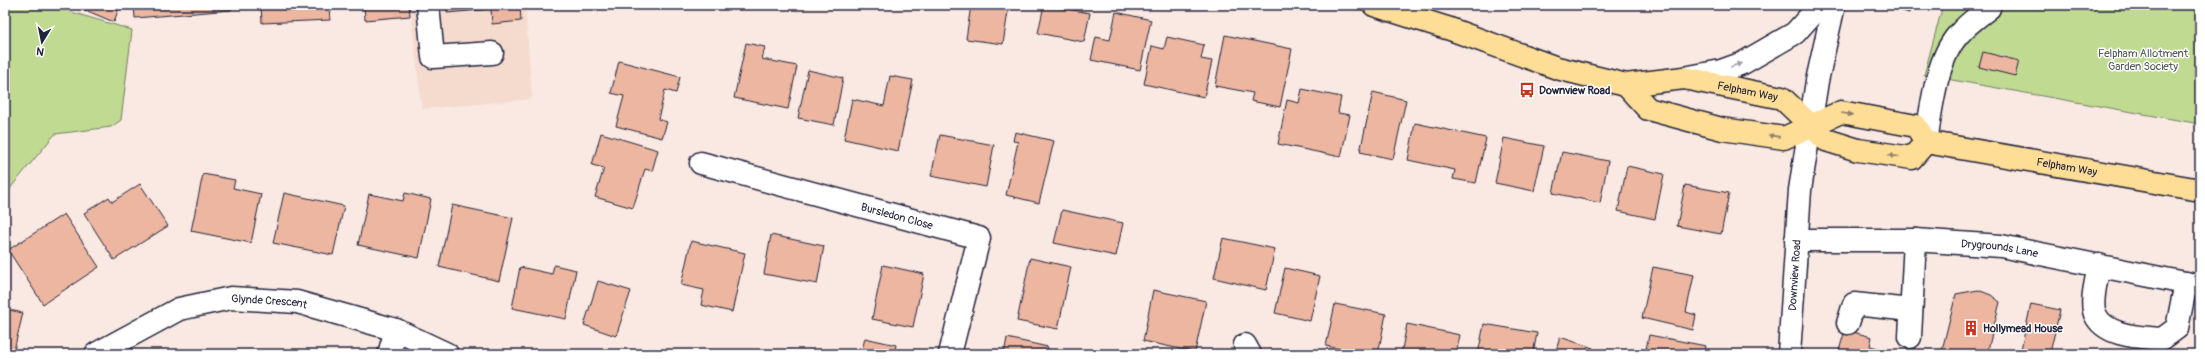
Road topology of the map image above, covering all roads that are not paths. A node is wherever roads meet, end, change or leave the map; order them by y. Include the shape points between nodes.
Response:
1 (428, 5) edge
2 (1374, 5) edge
3 (1989, 8) dead end
4 (1828, 11) edge
5 (492, 54) dead end
6 (1684, 78) junction
7 (1626, 85) junction
8 (1810, 125) junction
9 (1926, 142) junction
10 (700, 162) dead end
11 (2200, 190) edge
12 (1796, 240) junction
13 (1915, 240) junction
14 (2099, 265) junction
15 (2193, 285) edge
16 (1911, 310) junction
17 (1848, 323) dead end
18 (396, 330) junction
19 (1910, 337) dead end
20 (96, 354) edge
21 (389, 354) edge
22 (447, 354) edge
23 (950, 354) edge
24 (1789, 354) edge

1 - 5 street via 433,57
2 - 7 main road, Felpham Way via 1450,29 1557,68
3 - 9 street via 1958,35 1943,61 1935,89
6 -> 4 street via 1743,63
4 - 8 street, Downview Road via 1824,51
6 - 7 main road, Felpham Way
6 - 8 main road, Felpham Way via 1782,98
8 -> 7 main road via 1784,138 1722,129 1648,109
8 -> 9 main road via 1841,112 1916,126
9 -> 8 main road, Felpham Way via 1912,158 1896,156 1858,150 1826,140
8 - 12 street, Downview Road via 1800,190
9 - 11 main road, Felpham Way
10 - 23 street, Bursledon Close via 978,238
12 - 13 street, Drygrounds Lane
12 - 24 street, Downview Road
13 - 14 street, Drygrounds Lane via 2001,246
13 - 16 street
14 - 15 street, Drygrounds Lane
14 - 15 street via 2094,296 2095,314 2104,327 2134,336 2162,339 2177,328
16 - 17 street via 1854,304
16 - 19 street
18 - 20 street, Glynde Crescent via 296,302 231,298 179,309
18 - 21 street
18 - 22 street, Glynde Crescent

